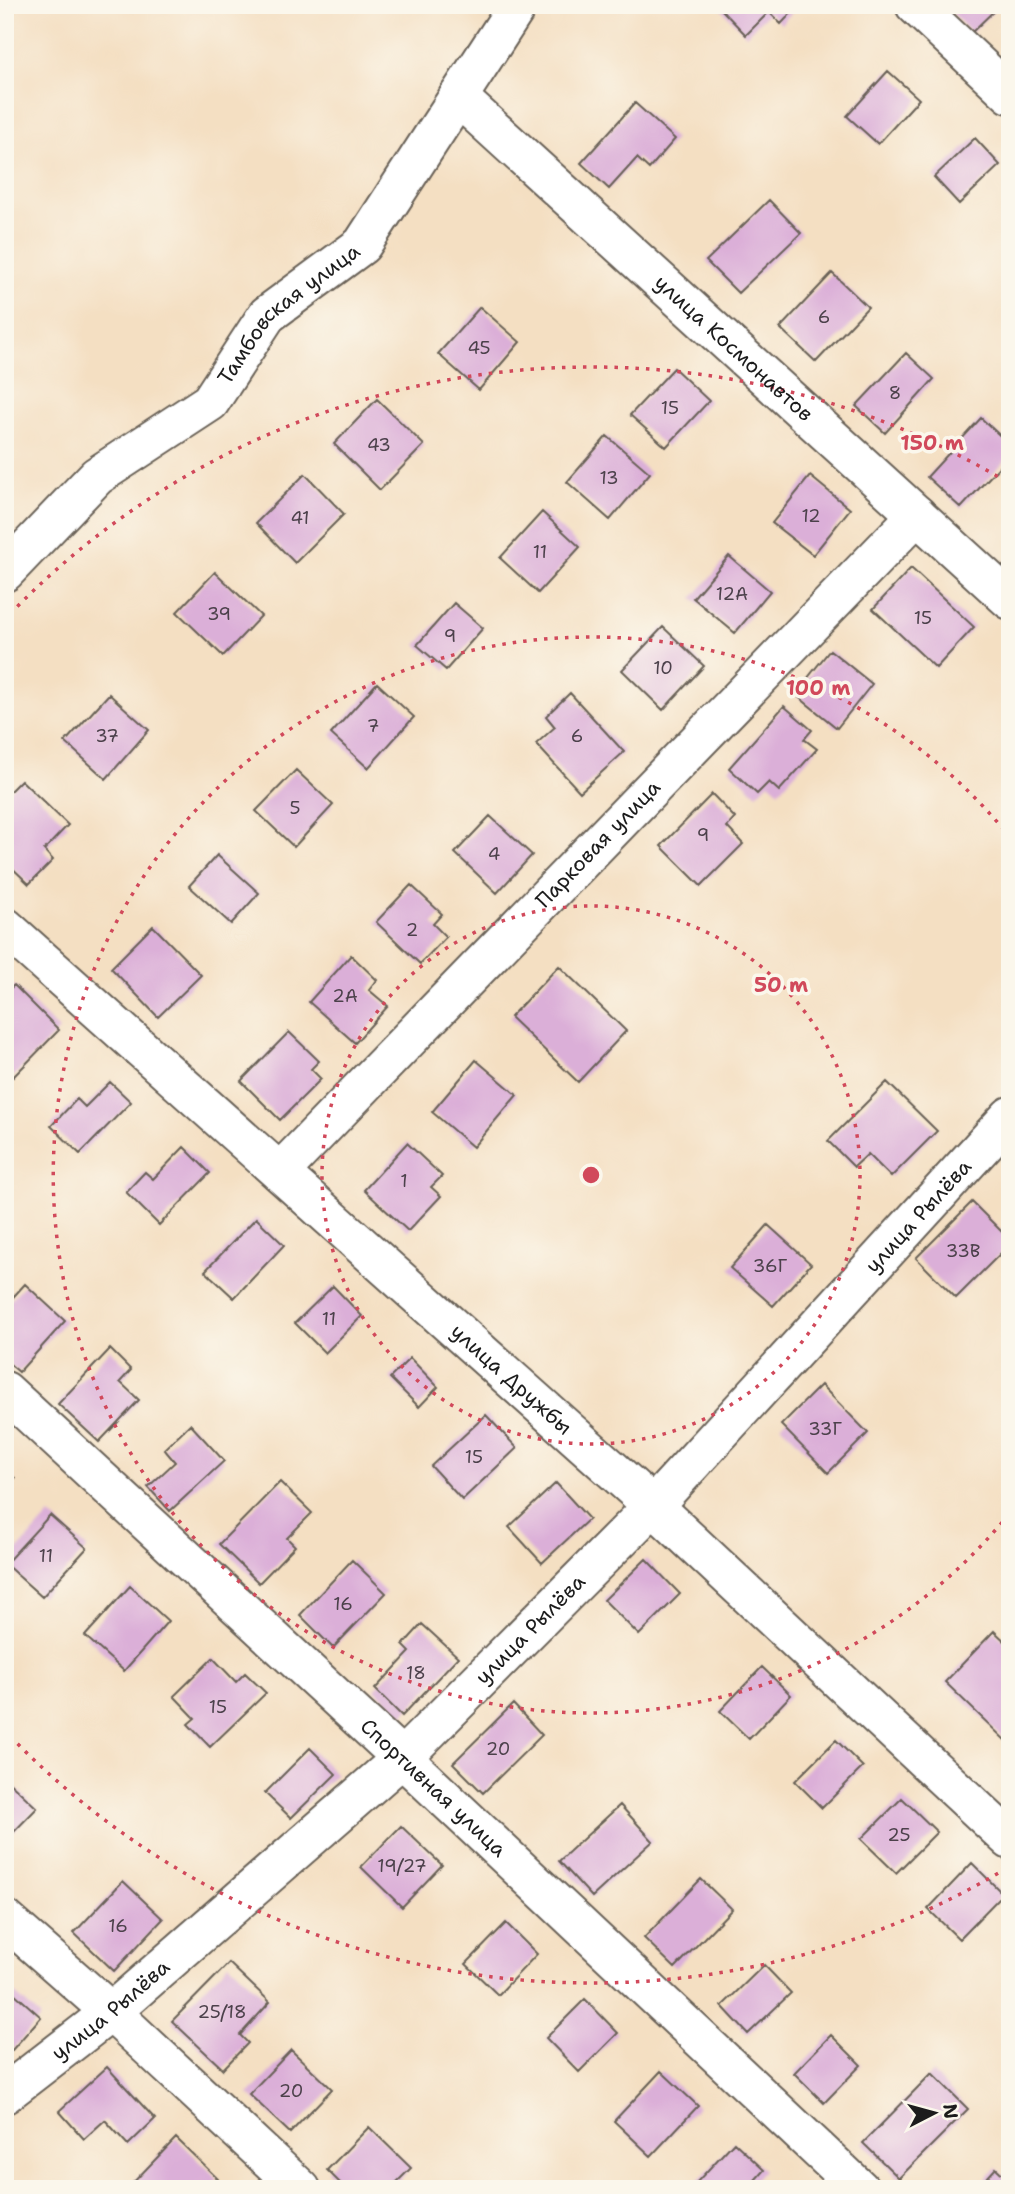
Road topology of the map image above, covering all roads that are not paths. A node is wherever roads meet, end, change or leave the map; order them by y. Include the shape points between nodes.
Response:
1 (518, 5) edge
2 (915, 5) edge
3 (1010, 94) edge
4 (458, 97) junction
5 (917, 514) junction
6 (5, 572) edge
7 (1010, 600) edge
8 (5, 927) edge
9 (1010, 1116) edge
10 (280, 1172) junction
11 (5, 1391) edge
12 (653, 1506) junction
13 (402, 1758) junction
14 (1005, 1827) edge
15 (5, 1919) edge
16 (111, 2012) junction
17 (5, 2094) edge
18 (301, 2189) edge
19 (860, 2189) edge

1 - 4 street, Тамбовская улица
2 - 3 street
4 - 5 street, улица Космонавтов
4 - 6 street, Тамбовская улица via 362,245 267,315 210,402 97,475
5 - 7 street, улица Космонавтов
5 - 10 street, Парковая улица
8 - 10 street, улица Дружбы
9 - 12 street, улица Рылёва
10 - 12 street, улица Дружбы
11 - 13 street, Спортивная улица
12 - 13 street, улица Рылёва
12 - 14 street, улица Дружбы
13 - 16 street, улица Рылёва
13 - 19 street, Спортивная улица
15 - 16 street
16 - 17 street, улица Рылёва
16 - 18 street

